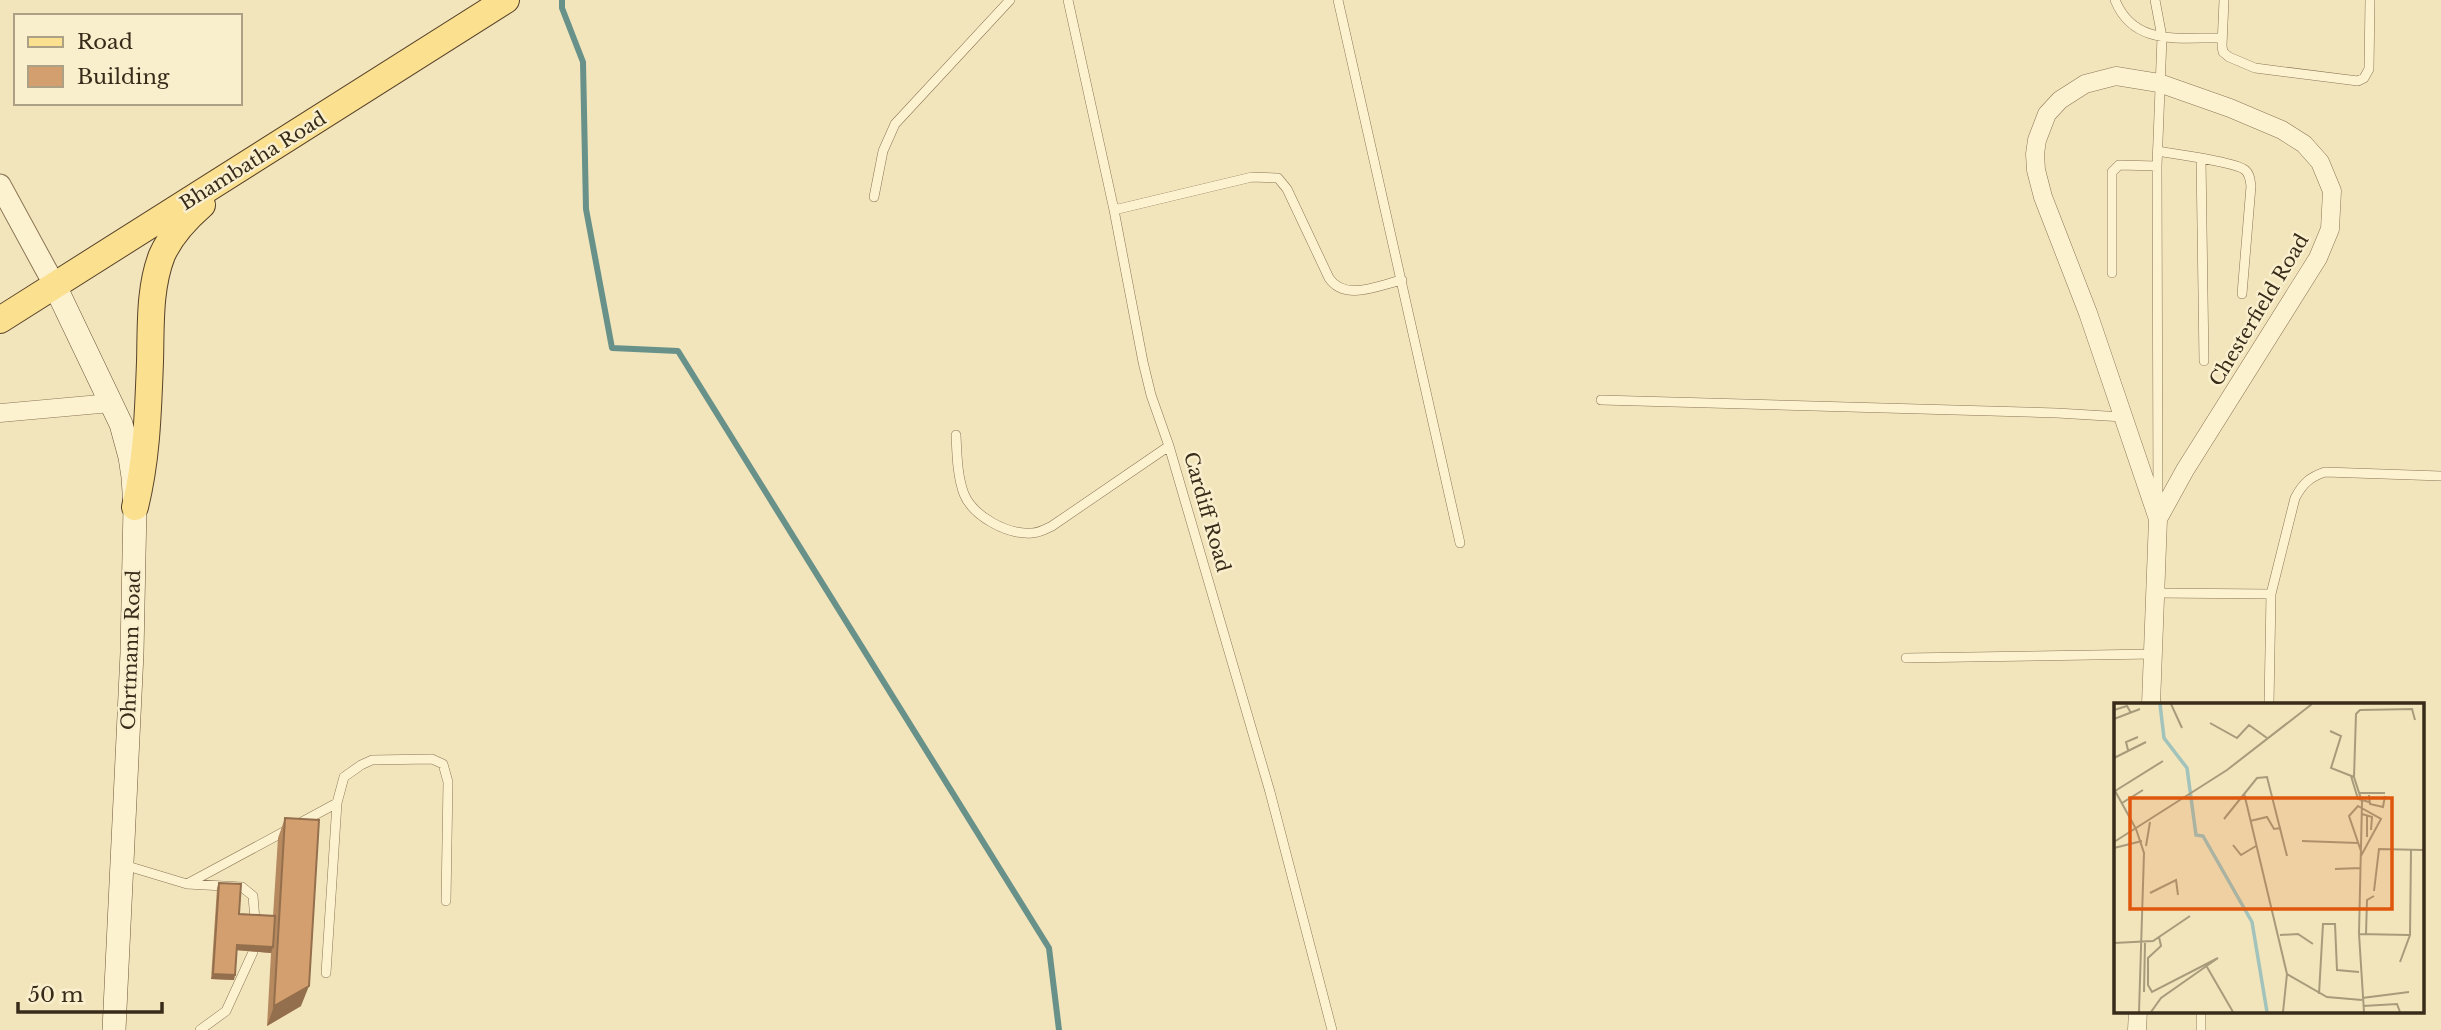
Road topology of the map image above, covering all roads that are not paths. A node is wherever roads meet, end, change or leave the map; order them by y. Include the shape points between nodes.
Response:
1 (506, 0) edge
2 (1010, 0) edge
3 (1068, 0) edge
4 (1338, 0) edge
5 (2115, 0) edge
6 (2155, 0) edge
7 (2224, 0) edge
8 (2370, 0) edge
9 (2162, 37) junction
10 (2222, 38) junction
11 (2159, 83) junction
12 (2157, 151) junction
13 (2201, 159) junction
14 (2157, 166) junction
15 (239, 170) junction
16 (0, 185) edge
17 (874, 197) dead end
18 (1114, 210) junction
19 (2112, 272) dead end
20 (1402, 279) junction
21 (55, 286) junction
22 (2242, 294) dead end
23 (0, 320) edge
24 (2204, 361) dead end
25 (1601, 400) dead end
26 (111, 403) junction
27 (0, 413) edge
28 (2124, 417) junction
29 (956, 435) dead end
30 (1169, 446) junction
31 (2441, 476) edge
32 (135, 507) junction
33 (2158, 519) junction
34 (1460, 543) dead end
35 (2155, 593) junction
36 (2271, 594) junction
37 (2153, 654) junction
38 (1906, 658) dead end
39 (2151, 703) edge
40 (2269, 703) edge
41 (337, 803) junction
42 (123, 865) junction
43 (187, 884) junction
44 (446, 901) dead end
45 (255, 920) edge
46 (253, 951) edge
47 (326, 973) dead end
48 (2138, 1012) edge
49 (2201, 1012) edge
50 (114, 1030) edge
51 (200, 1030) edge
52 (1332, 1030) edge
53 (2137, 1030) edge
54 (2201, 1030) edge

1 - 15 main road, Bhambatha Road
2 - 17 lane via 895,124 883,151
3 - 18 lane, Cardiff Road
4 - 20 lane
5 - 9 lane via 2132,26
6 - 9 lane
7 - 10 lane
8 - 10 lane via 2368,68 2358,81 2239,63 2223,52
9 - 10 lane
9 - 11 lane
11 - 12 lane, Chesterfield Road
11 - 28 street, Chesterfield Road via 2116,76 2085,84 2047,114 2037,140 2036,170 2043,197
11 - 33 street, Chesterfield Road via 2230,108 2304,144 2326,175 2332,208 2330,229 2318,258
12 - 13 lane
12 - 14 lane, Chesterfield Road
13 - 22 lane via 2239,166 2250,180
13 - 24 lane
14 - 19 lane via 2119,165 2112,172
14 - 33 lane, Chesterfield Road
15 - 21 main road, Bhambatha Road
15 - 32 main road via 173,235 157,272 151,312 146,456
16 - 21 street
18 - 20 lane via 1252,177 1278,178 1336,286 1358,290
18 - 30 lane, Cardiff Road via 1143,362
20 - 34 lane
21 - 23 main road, Bhambatha Road
21 - 26 main road, Ohrtmann Road
25 - 28 lane
26 - 27 street
26 - 32 main road, Ohrtmann Road via 127,439
28 - 33 street, Chesterfield Road
29 - 30 lane via 958,473 967,500 997,525 1031,533 1052,526
30 - 52 lane, Cardiff Road via 1270,792
31 - 36 lane via 2325,472 2312,477 2295,498
32 - 42 main road, Ohrtmann Road
33 - 35 street, Chesterfield Road
35 - 36 lane
35 - 37 street, Chesterfield Road
36 - 40 lane
37 - 38 lane
37 - 39 street, Chesterfield Road
41 - 43 lane
41 - 44 lane via 344,777 372,760 432,759 443,764 448,782
41 - 47 lane
42 - 43 lane
42 - 50 main road, Ohrtmann Road
43 - 45 lane via 242,887 253,896
46 - 51 lane via 226,1011
48 - 53 street
49 - 54 lane

